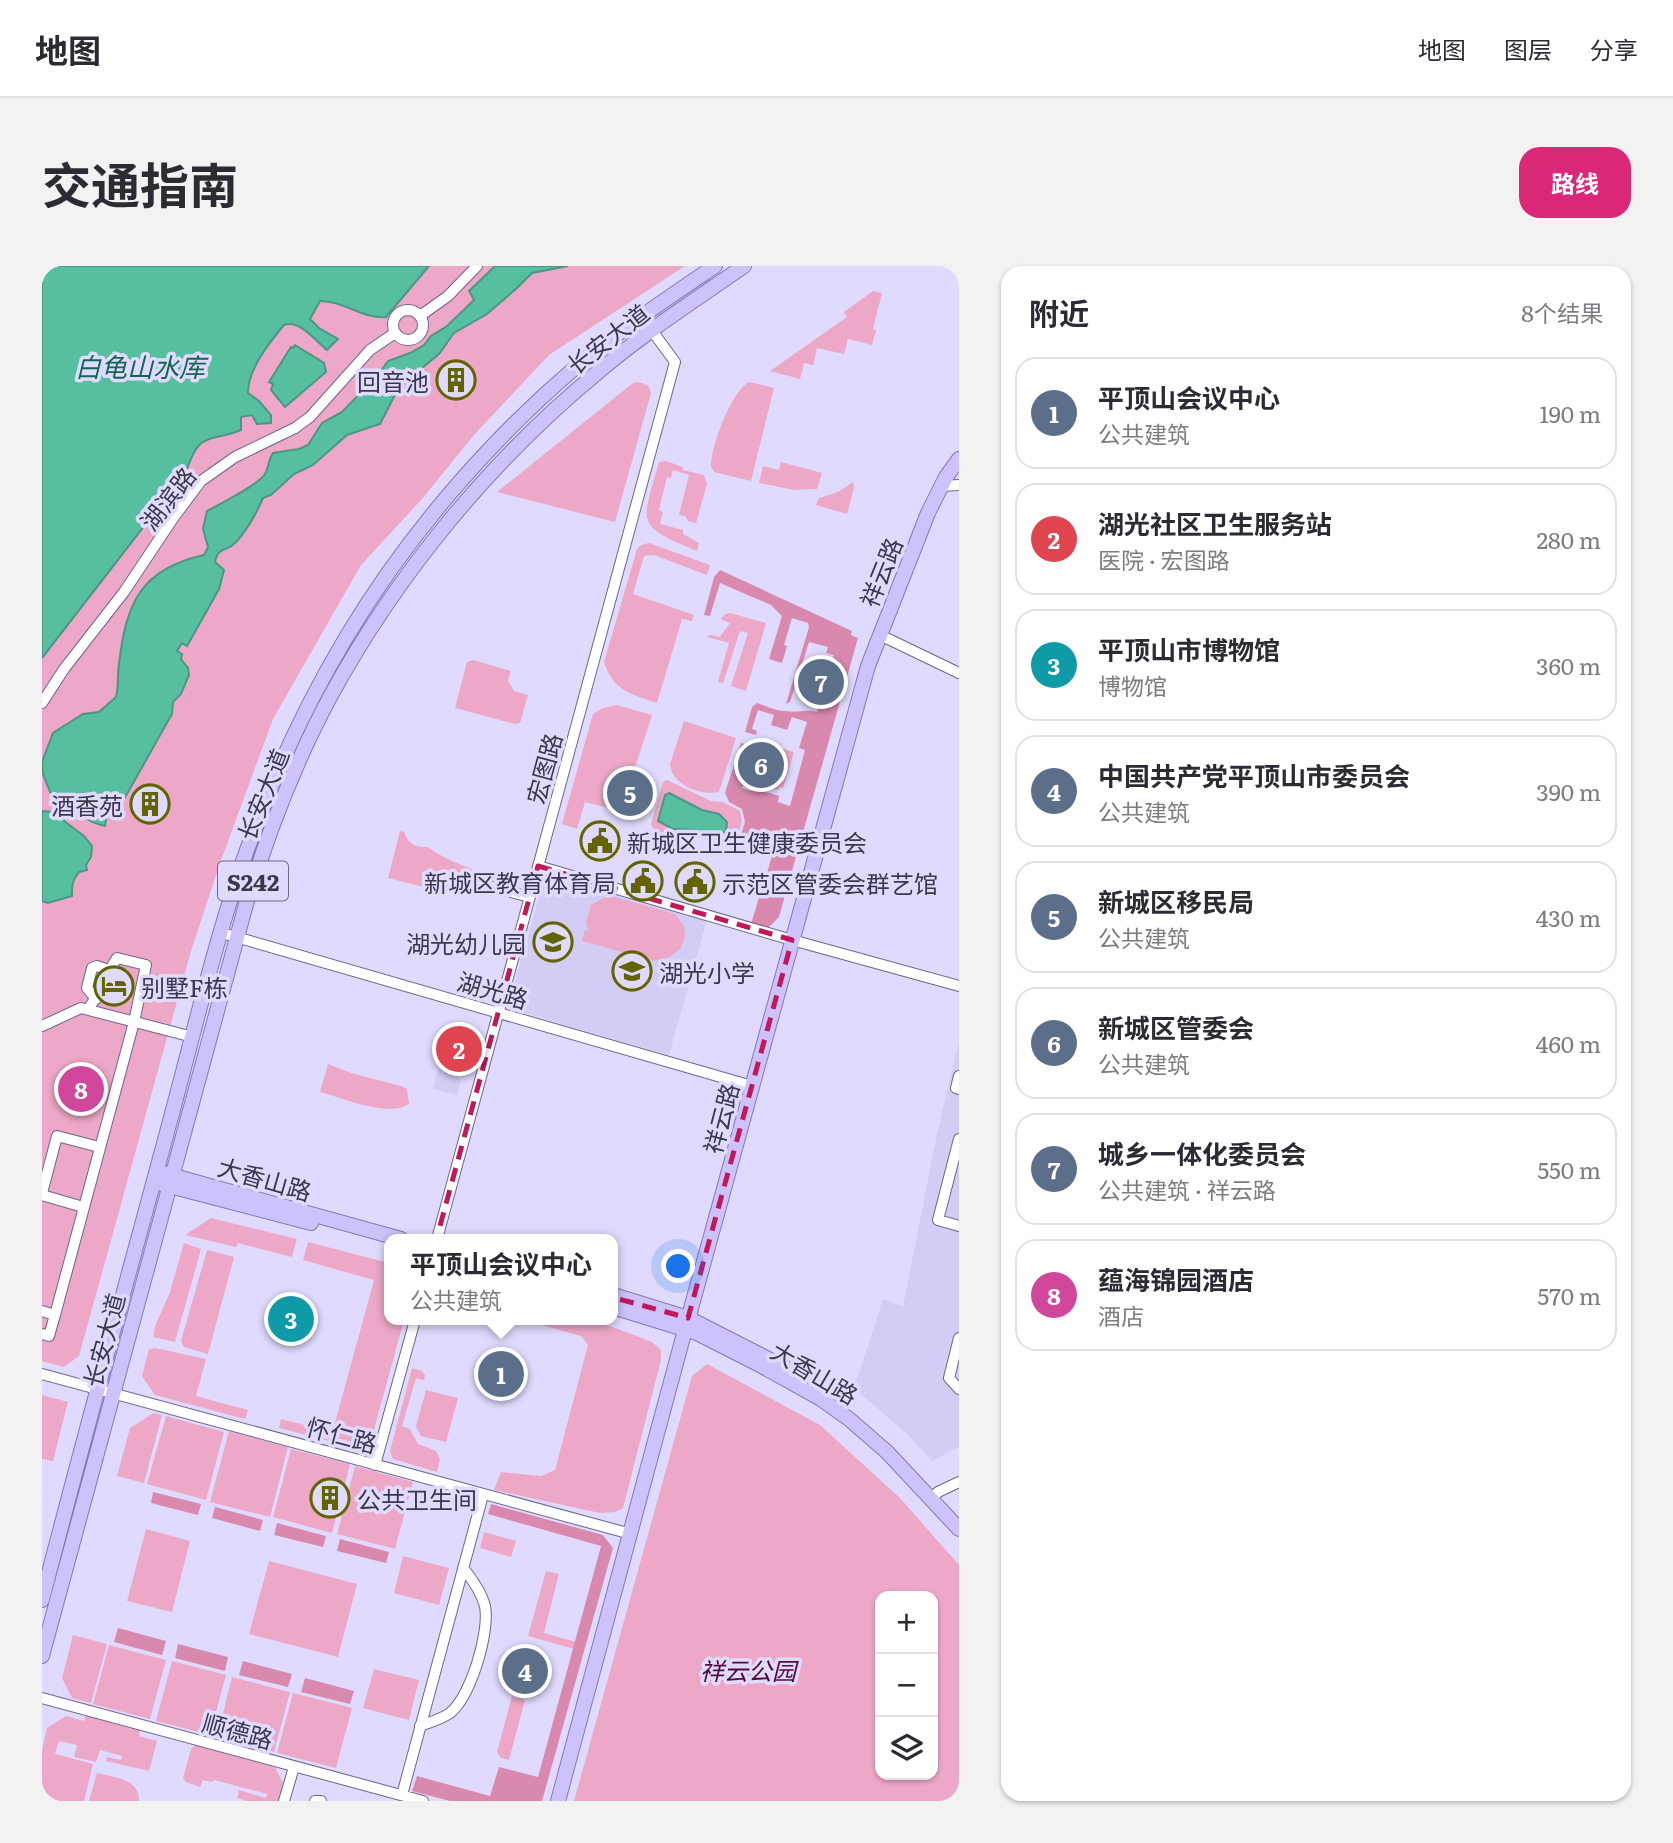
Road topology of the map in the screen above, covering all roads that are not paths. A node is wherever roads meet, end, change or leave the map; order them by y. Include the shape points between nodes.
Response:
1 (477, 266) edge
2 (715, 266) edge
3 (744, 266) edge
4 (420, 316) junction
5 (642, 317) junction
6 (652, 331) junction
7 (396, 333) junction
8 (959, 459) edge
9 (959, 485) edge
10 (940, 486) junction
11 (880, 635) junction
12 (959, 673) edge
13 (42, 703) edge
14 (538, 866) junction
15 (492, 887) dead end
16 (530, 897) junction
17 (229, 935) junction
18 (792, 940) junction
19 (959, 986) edge
20 (88, 1009) junction
21 (498, 1013) junction
22 (134, 1022) junction
23 (42, 1026) edge
24 (193, 1037) junction
25 (959, 1076) edge
26 (752, 1086) junction
27 (959, 1089) edge
28 (959, 1139) edge
29 (99, 1147) junction
30 (155, 1177) junction
31 (170, 1181) junction
32 (42, 1194) edge
33 (83, 1206) junction
34 (959, 1225) edge
35 (438, 1234) edge
36 (384, 1235) edge
37 (384, 1243) edge
38 (618, 1297) edge
39 (618, 1308) edge
40 (42, 1311) edge
41 (55, 1315) junction
42 (687, 1323) junction
43 (414, 1325) edge
44 (42, 1334) edge
45 (958, 1345) edge
46 (42, 1374) edge
47 (97, 1389) junction
48 (959, 1389) edge
49 (112, 1394) junction
50 (374, 1465) junction
51 (959, 1482) edge
52 (483, 1495) junction
53 (935, 1495) junction
54 (959, 1516) edge
55 (959, 1529) edge
56 (631, 1534) junction
57 (463, 1568) junction
58 (42, 1600) edge
59 (42, 1656) edge
60 (42, 1698) edge
61 (420, 1726) junction
62 (294, 1767) junction
63 (391, 1796) edge
64 (284, 1801) edge
65 (316, 1801) edge
66 (321, 1801) edge
67 (423, 1801) edge
68 (558, 1801) edge

1 - 4 street, 湖滨路 via 449,296
2 - 5 main road, 长安大道 / S242
3 - 6 main road, 长安大道 / S242
4 - 7 street, 湖滨路 via 422,329 416,337 403,339
4 - 7 street, 湖滨路 via 411,310 401,311 393,323
5 - 6 street, 宏图路
5 - 17 main road, 长安大道 / S242 via 542,397 453,491 382,583 348,634 285,753 257,821
6 - 14 street, 宏图路 via 675,362
6 - 17 main road, 长安大道 / S242 via 598,371 531,433 470,498 401,584 329,698
7 - 13 street, 湖滨路 via 370,350 310,418 235,457 201,481
8 - 10 main road, 祥云路
9 - 10 street
10 - 11 main road, 祥云路
11 - 12 street
11 - 18 main road, 祥云路
14 - 16 street, 宏图路
14 - 18 street
15 - 16 street
16 - 21 street, 宏图路
17 - 21 street, 湖光路
17 - 24 main road, 长安大道 / S242
17 - 31 main road, 长安大道 / S242
18 - 19 street
18 - 26 main road, 祥云路
20 - 22 street
20 - 22 street via 117,958 146,965
20 - 23 street via 74,1010
21 - 26 street, 湖光路
21 - 35 street, 宏图路
22 - 24 street
22 - 29 street
24 - 30 main road, 长安大道 / S242
25 - 27 street
26 - 42 main road, 祥云路
28 - 34 street via 938,1220
29 - 32 street via 57,1136
29 - 33 street
30 - 31 main road, 大香山路
30 - 47 main road, 长安大道 / S242
31 - 36 main road, 大香山路
31 - 37 main road, 大香山路
31 - 49 main road, 长安大道 / S242
32 - 33 street
33 - 41 street
38 - 42 main road, 大香山路
39 - 42 main road, 大香山路
40 - 41 street
41 - 44 street via 49,1336
42 - 53 main road, 大香山路 via 835,1408
42 - 56 main road, 祥云路
43 - 50 street
45 - 48 street via 949,1378
46 - 47 street, 怀仁路
47 - 49 street, 怀仁路
47 - 58 main road, 长安大道 / S242
49 - 50 street, 怀仁路
49 - 59 main road, 长安大道 / S242
50 - 52 street, 怀仁路
51 - 53 street
52 - 56 street, 怀仁路
52 - 57 street
53 - 54 main road, 大香山路
53 - 55 main road, 大香山路
56 - 68 main road, 祥云路
57 - 61 street
57 - 61 street via 484,1604 482,1642 463,1698 444,1717
60 - 62 street, 顺德路
61 - 63 street
62 - 63 street, 顺德路
62 - 64 street
63 - 67 street, 顺德路
65 - 66 street

